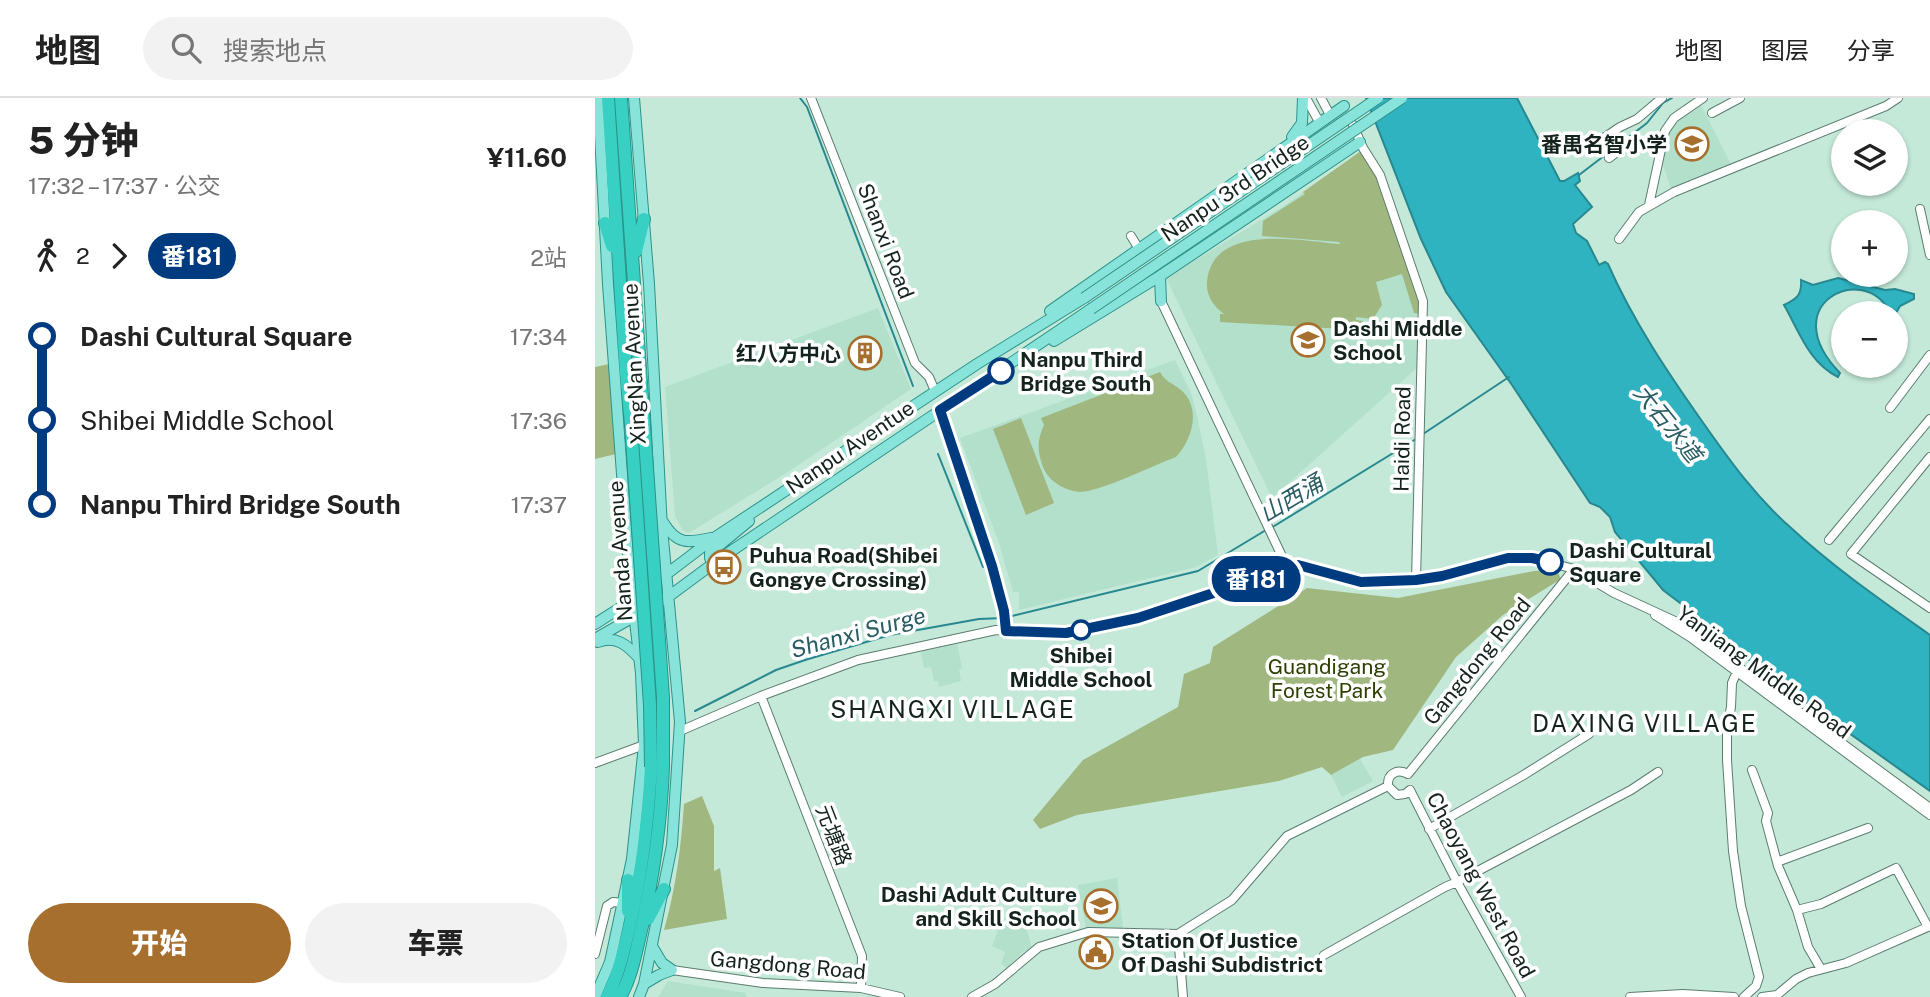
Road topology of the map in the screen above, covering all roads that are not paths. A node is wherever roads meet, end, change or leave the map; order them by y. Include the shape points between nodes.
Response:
1 (598, 98) edge
2 (608, 98) edge
3 (621, 98) edge
4 (635, 98) edge
5 (811, 98) edge
6 (1305, 98) edge
7 (1321, 98) edge
8 (1378, 98) edge
9 (1402, 98) edge
10 (1662, 98) edge
11 (1703, 98) edge
12 (1740, 98) edge
13 (1898, 98) edge
14 (1343, 102) edge
15 (1712, 113) dead end
16 (1325, 119) junction
17 (1609, 133) junction
18 (1360, 142) junction
19 (1598, 142) dead end
20 (1274, 153) junction
21 (1342, 154) junction
22 (1609, 158) dead end
23 (1264, 160) junction
24 (1284, 193) junction
25 (1649, 205) junction
26 (1920, 209) dead end
27 (643, 219) junction
28 (605, 223) junction
29 (1131, 236) dead end
30 (1619, 239) dead end
31 (1139, 249) junction
32 (1930, 255) edge
33 (632, 265) junction
34 (619, 266) junction
35 (1160, 276) junction
36 (1139, 288) junction
37 (1084, 298) joint
38 (1161, 301) junction
39 (1091, 309) joint
40 (1930, 357) edge
41 (977, 364) junction
42 (981, 382) junction
43 (935, 391) junction
44 (1890, 408) dead end
45 (940, 410) junction
46 (1930, 419) edge
47 (637, 425) junction
48 (1930, 457) edge
49 (768, 502) junction
50 (625, 513) junction
51 (661, 513) junction
52 (714, 537) junction
53 (1829, 540) dead end
54 (718, 560) junction
55 (1288, 569) junction
56 (1574, 569) junction
57 (666, 575) junction
58 (1416, 580) junction
59 (668, 597) junction
60 (632, 601) junction
61 (1930, 608) edge
62 (633, 616) junction
63 (595, 625) edge
64 (1006, 626) junction
65 (595, 641) edge
66 (639, 658) junction
67 (1738, 670) junction
68 (641, 673) junction
69 (677, 680) junction
70 (761, 696) junction
71 (680, 722) junction
72 (1589, 734) dead end
73 (644, 736) junction
74 (595, 764) edge
75 (1752, 770) dead end
76 (1658, 772) dead end
77 (1408, 774) junction
78 (1388, 786) junction
79 (1410, 790) junction
80 (1930, 808) edge
81 (1930, 815) edge
82 (1868, 828) dead end
83 (1429, 829) junction
84 (1777, 862) junction
85 (628, 880) junction
86 (1457, 883) junction
87 (664, 889) junction
88 (623, 902) junction
89 (1797, 911) junction
90 (1929, 926) edge
91 (634, 934) junction
92 (1178, 934) junction
93 (652, 946) junction
94 (595, 954) edge
95 (1324, 955) dead end
96 (672, 970) junction
97 (1821, 970) junction
98 (645, 984) junction
99 (862, 988) junction
100 (889, 995) edge
101 (1774, 996) edge
102 (595, 997) edge
103 (607, 997) edge
104 (620, 997) edge
105 (639, 997) edge
106 (900, 997) edge
107 (972, 997) edge
108 (1183, 997) edge
109 (1521, 997) edge
110 (1630, 997) edge
111 (1734, 997) edge
112 (1744, 997) edge
113 (1762, 997) edge

1 - 28 main road, XingNan Avenue
2 - 34 highway, Nanda Avenue
3 - 33 highway, Nanda Avenue
4 - 27 main road, XingNan Avenue
5 - 43 street, Shanxi Road via 915,363
6 - 16 street via 1317,118
6 - 20 main road via 1298,131
7 - 16 street
8 - 37 main road, Nanpu 3rd Bridge, bridge
9 - 39 main road, Nanpu 3rd Bridge, bridge
10 - 17 street via 1637,119
11 - 25 street via 1674,118 1665,131
12 - 15 street
13 - 25 street
14 - 16 main road
14 - 18 street, Haidi Road
16 - 20 main road
16 - 21 main road via 1344,131 1347,146
17 - 19 street
17 - 22 street via 1624,146
18 - 21 main road
18 - 58 street, Haidi Road via 1380,175 1423,301
20 - 23 main road
21 - 24 main road
23 - 24 main road via 1275,170
23 - 31 main road
24 - 35 main road
25 - 30 street
26 - 32 street
27 - 33 highway
27 - 51 main road, XingNan Avenue
28 - 34 highway
28 - 50 main road, XingNan Avenue
29 - 31 street
31 - 41 main road
33 - 47 highway, Nanda Avenue
34 - 47 highway, Nanda Avenue
35 - 36 main road
35 - 38 main road
36 - 38 main road
36 - 42 main road
37 - 41 main road, Nanpu Aventue
38 - 55 street
39 - 42 main road, Nanpu Aventue
40 - 44 street
41 - 43 main road, Nanpu Aventue
42 - 45 main road, Nanpu Aventue
43 - 49 main road, Nanpu Aventue
45 - 54 main road, Nanpu Aventue
45 - 64 street via 992,566
46 - 53 street
47 - 91 highway, Nanda Avenue, bridge via 657,767
48 - 61 street via 1851,554
49 - 52 main road, Nanpu Aventue
49 - 54 main road via 710,553 710,558
50 - 51 main road via 634,528 644,530 652,527
50 - 60 main road, XingNan Avenue
51 - 52 main road via 668,530 681,541
51 - 57 main road, XingNan Avenue
52 - 57 main road, Nanpu Aventue
54 - 59 main road, Nanpu Aventue
55 - 58 street, Yanjiang Middle Road via 1298,565 1361,582
55 - 64 street via 1138,618 1066,633
56 - 58 street, Yanjiang Middle Road via 1542,559 1508,558
56 - 67 street, Yanjiang Middle Road
56 - 77 street, Gangdong Road
57 - 59 main road, XingNan Avenue
57 - 60 main road, Nanpu Aventue
59 - 62 main road, Nanpu Aventue
59 - 69 main road, XingNan Avenue
60 - 62 main road, XingNan Avenue
60 - 63 main road, Nanpu Aventue
62 - 65 main road, Nanpu Aventue
62 - 66 main road
64 - 70 street via 858,660
65 - 66 main road via 622,642
66 - 68 main road
67 - 80 street, Yanjiang Middle Road
67 - 81 street, Yanjiang Middle Road
67 - 112 street via 1727,727 1733,851 1759,977
68 - 69 main road via 656,663
68 - 73 main road
69 - 71 main road, XingNan Avenue
70 - 71 street
70 - 99 street, 元塘路 via 862,956
71 - 87 main road, XingNan Avenue via 675,811
72 - 83 street
73 - 74 street
73 - 85 main road
75 - 84 street via 1768,813
76 - 86 street
77 - 78 street via 1395,772
77 - 79 street
78 - 79 street via 1397,794
78 - 92 street via 1287,836 1232,900
79 - 83 street, Chaoyang West Road
82 - 84 street
83 - 86 street, Chaoyang West Road
84 - 89 street
85 - 88 main road
85 - 91 highway
86 - 95 street
86 - 109 street, Chaoyang West Road
87 - 91 highway
87 - 93 main road, XingNan Avenue
88 - 94 street via 607,906
88 - 102 main road via 610,962
89 - 90 street via 1895,868
89 - 97 street
90 - 97 street
91 - 103 highway, Nanda Avenue
91 - 104 highway, Nanda Avenue via 632,971
92 - 107 street via 1088,932 1039,947
92 - 108 street
93 - 96 main road
93 - 98 main road, XingNan Avenue
96 - 98 main road
96 - 99 street, Gangdong Road via 763,983
97 - 101 street via 1796,979
98 - 105 main road, XingNan Avenue
99 - 100 street, Gangdong Road
100 - 106 street, Gangdong Road
101 - 113 street
110 - 111 street

